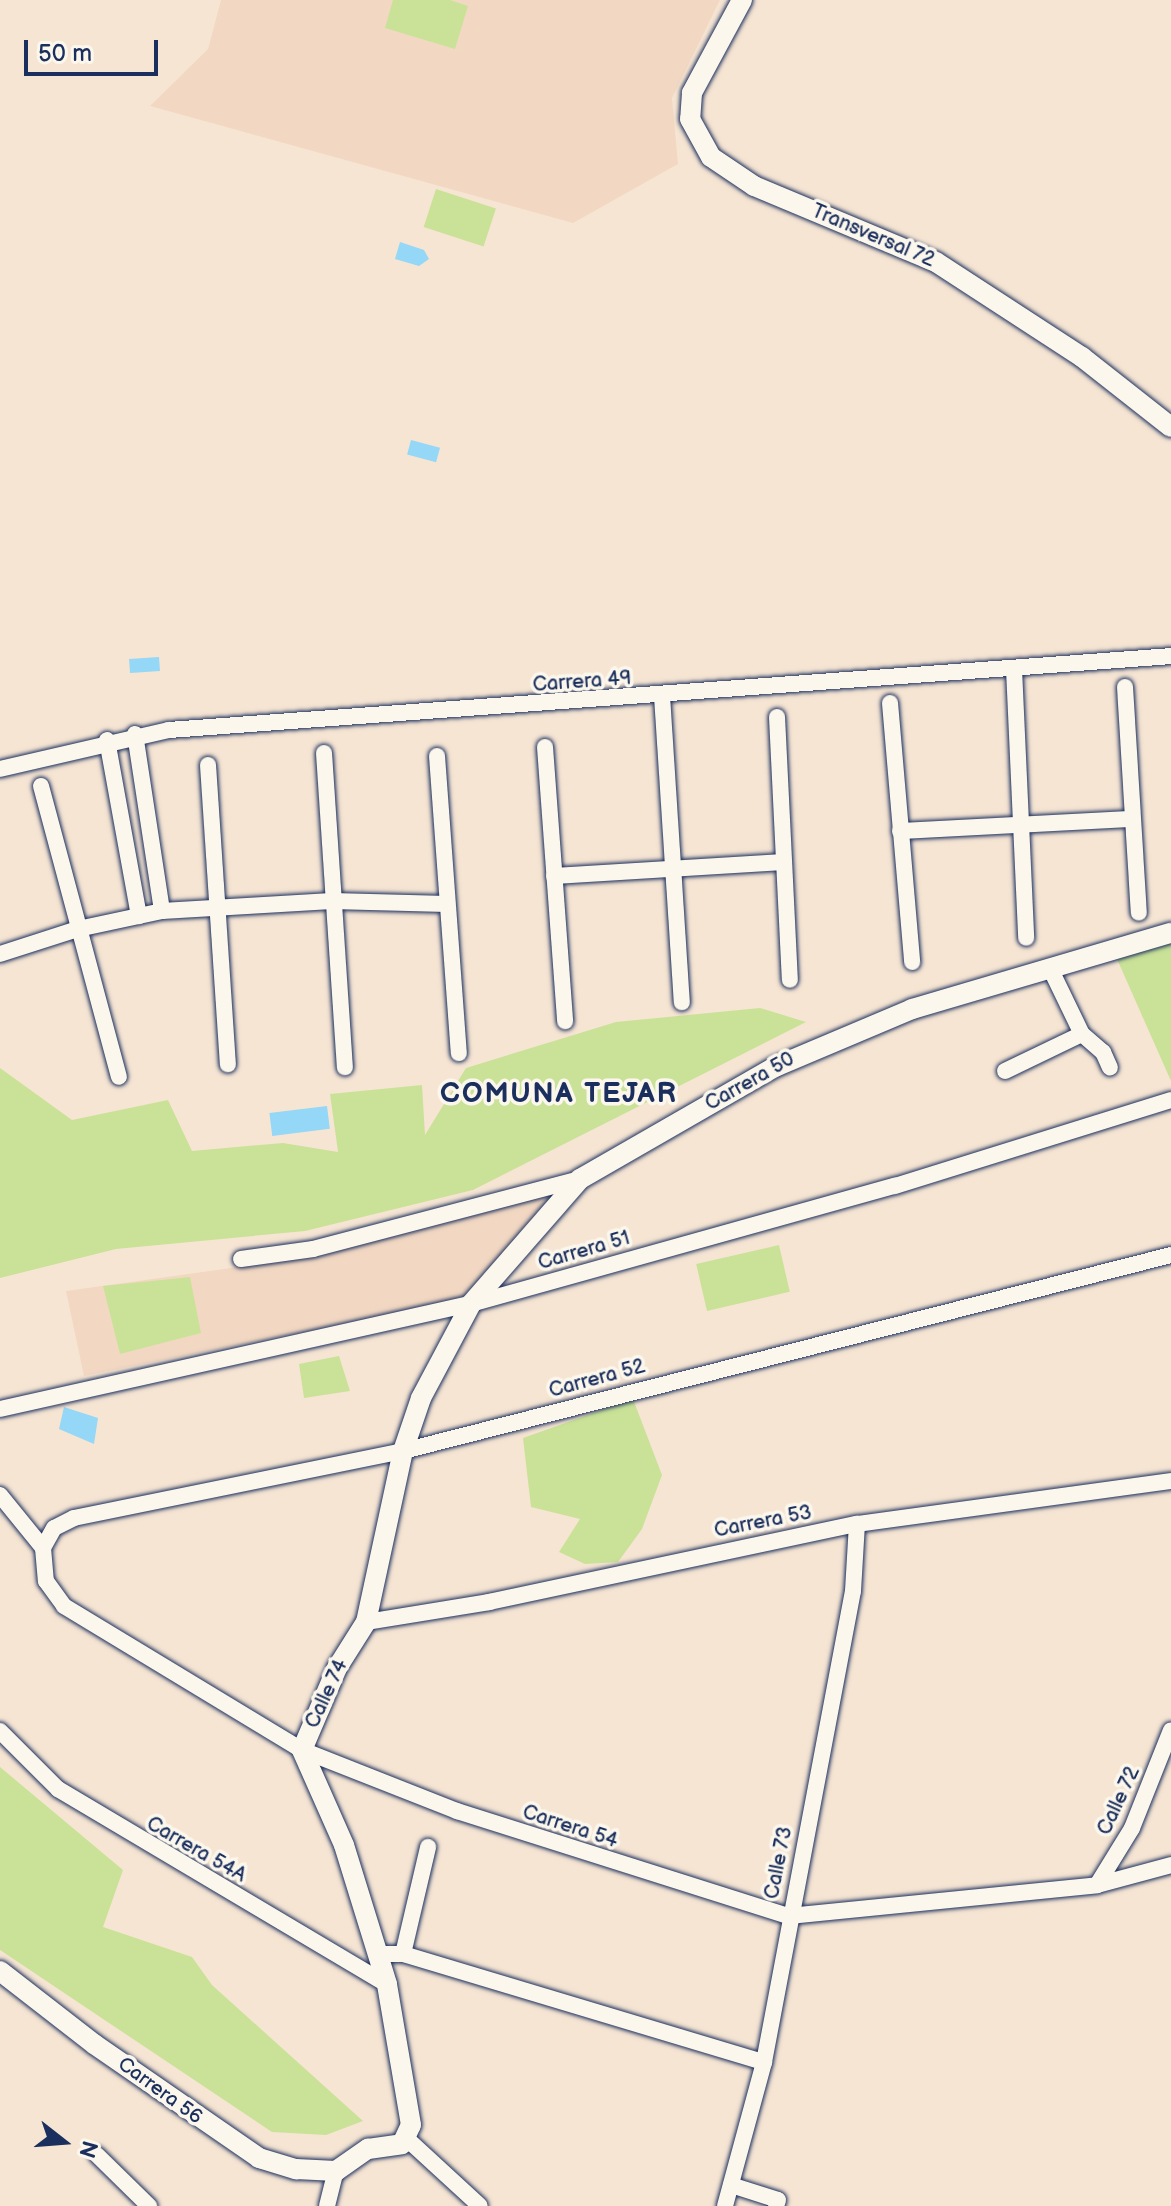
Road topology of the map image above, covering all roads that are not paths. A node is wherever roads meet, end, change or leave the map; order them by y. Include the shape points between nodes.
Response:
1 (742, 0) edge
2 (1171, 427) edge
3 (1171, 656) edge
4 (1014, 669) junction
5 (1125, 687) dead end
6 (662, 696) junction
7 (890, 703) dead end
8 (777, 717) dead end
9 (135, 734) junction
10 (107, 740) junction
11 (545, 747) dead end
12 (324, 753) dead end
13 (437, 756) dead end
14 (208, 765) dead end
15 (0, 769) edge
16 (41, 786) dead end
17 (1131, 819) junction
18 (1024, 824) junction
19 (900, 831) junction
20 (784, 862) junction
21 (670, 869) junction
22 (554, 876) junction
23 (332, 901) junction
24 (447, 904) junction
25 (219, 908) junction
26 (162, 911) junction
27 (1139, 913) dead end
28 (139, 916) junction
29 (78, 929) junction
30 (1171, 933) edge
31 (1026, 938) dead end
32 (0, 954) edge
33 (912, 962) dead end
34 (1051, 970) junction
35 (790, 980) dead end
36 (682, 1002) dead end
37 (565, 1021) dead end
38 (1082, 1034) junction
39 (459, 1053) dead end
40 (228, 1064) dead end
41 (345, 1067) dead end
42 (1110, 1068) dead end
43 (1005, 1071) dead end
44 (119, 1077) dead end
45 (1171, 1100) edge
46 (580, 1179) junction
47 (1171, 1255) edge
48 (241, 1259) dead end
49 (471, 1304) junction
50 (0, 1409) edge
51 (403, 1451) junction
52 (1171, 1481) edge
53 (0, 1495) edge
54 (857, 1524) junction
55 (43, 1548) junction
56 (366, 1622) junction
57 (1171, 1730) edge
58 (0, 1731) edge
59 (302, 1750) junction
60 (428, 1847) dead end
61 (1171, 1865) edge
62 (1097, 1885) junction
63 (789, 1916) junction
64 (379, 1954) junction
65 (403, 1954) junction
66 (0, 1971) edge
67 (387, 1984) junction
68 (764, 2062) junction
69 (406, 2138) junction
70 (97, 2155) dead end
71 (336, 2171) junction
72 (731, 2185) junction
73 (149, 2206) edge
74 (327, 2206) edge
75 (480, 2206) edge
76 (725, 2206) edge
77 (776, 2206) edge

1 - 2 street, Transversal 72 via 692,93 690,119 711,157 754,186 936,262 1082,357
3 - 4 street, Carrera 49
4 - 6 street, Carrera 49
4 - 18 street
5 - 17 street
6 - 9 street, Carrera 49
6 - 21 street
7 - 19 street
8 - 20 street
9 - 10 street, Carrera 49
9 - 26 street
10 - 15 street, Carrera 49
10 - 28 street
11 - 22 street
12 - 23 street
13 - 24 street
14 - 25 street
16 - 29 street
17 - 18 street
17 - 27 street
18 - 19 street
18 - 31 street
19 - 33 street
20 - 21 street
20 - 35 street
21 - 22 street
21 - 36 street
22 - 37 street
23 - 24 street
23 - 25 street
23 - 41 street
24 - 39 street
25 - 26 street
25 - 40 street
26 - 28 street
28 - 29 street
29 - 32 street
29 - 44 street
30 - 34 street, Carrera 50
34 - 38 street
34 - 46 street, Carrera 50 via 912,1009 821,1043
38 - 42 street via 1103,1052
38 - 43 street
45 - 49 street, Carrera 51 via 895,1186
46 - 48 street, Carrera 50 via 313,1249
46 - 49 street, Calle 74
47 - 51 street, Carrera 52
49 - 50 street, Carrera 51
49 - 51 street, Calle 74 via 427,1386
51 - 55 street, Carrera 52 via 74,1518 54,1528
51 - 56 street, Calle 74
52 - 54 street, Carrera 53
53 - 55 street
54 - 56 street, Carrera 53 via 489,1602
54 - 63 street, Calle 73 via 853,1591
55 - 59 street, Carrera 54 via 46,1581 64,1606
56 - 59 street, Calle 74 via 337,1668
57 - 62 street, Calle 72 via 1132,1828
58 - 67 street, Carrera 54A via 71,1797
59 - 63 street, Carrera 54 via 457,1811
59 - 64 street, Calle 74 via 344,1845
60 - 65 street
61 - 62 street, Carrera 54
62 - 63 street, Carrera 54
63 - 68 street, Calle 73
64 - 65 street
64 - 67 street, Calle 74
65 - 68 street
66 - 71 street, Carrera 56 via 239,2148 296,2169
67 - 69 street, Calle 74 via 411,2125
68 - 72 street, Calle 73
69 - 71 street via 395,2147 357,2154
69 - 75 street
70 - 73 street
71 - 74 street
72 - 76 street, Calle 73
72 - 77 street via 778,2200

